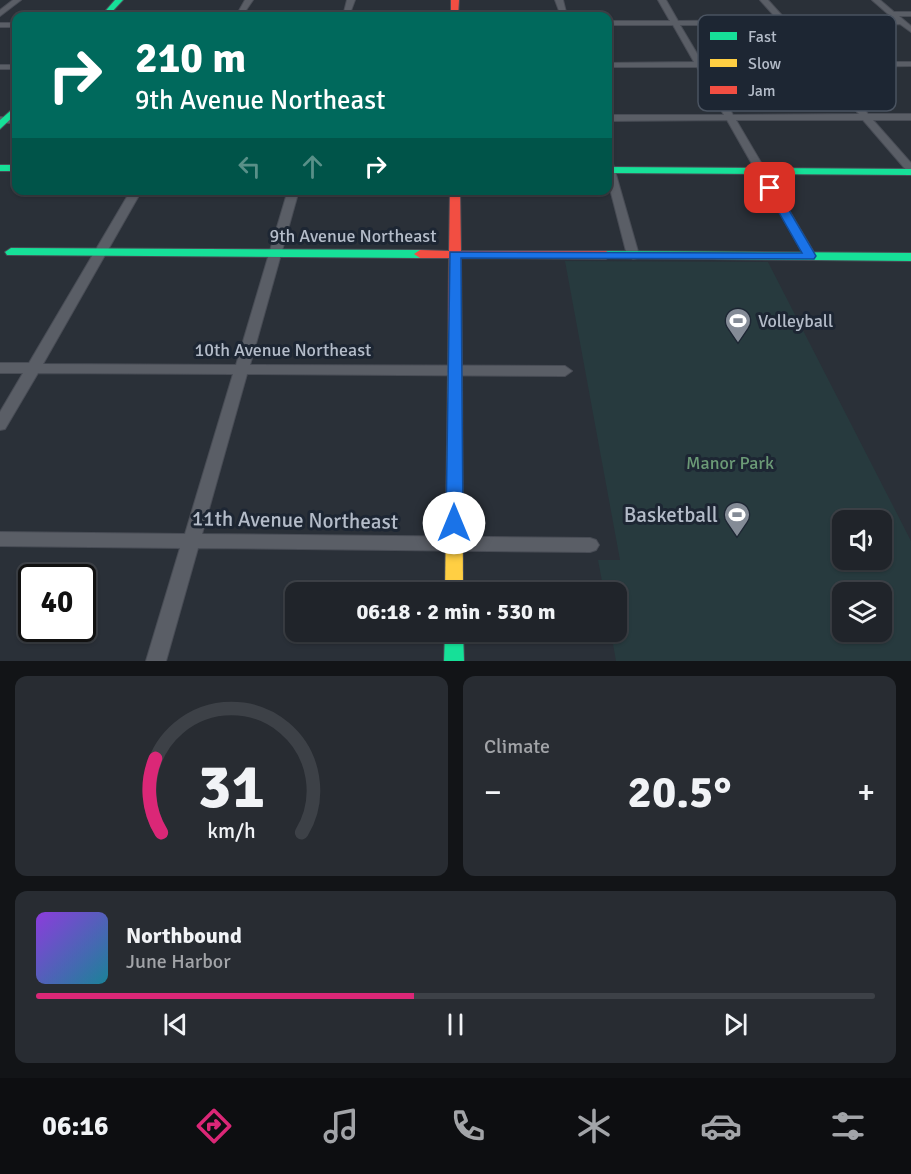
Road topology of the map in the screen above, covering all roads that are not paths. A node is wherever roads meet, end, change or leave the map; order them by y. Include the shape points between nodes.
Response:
1 (17, 0) edge
2 (119, 0) edge
3 (662, 0) edge
4 (764, 0) edge
5 (876, 0) edge
6 (108, 12) edge
7 (0, 14) edge
8 (892, 14) joint
9 (911, 14) edge
10 (777, 15) edge
11 (896, 17) edge
12 (896, 22) edge
13 (902, 22) junction
14 (612, 23) edge
15 (675, 23) junction
16 (698, 23) edge
17 (911, 30) edge
18 (698, 63) edge
19 (612, 65) edge
20 (698, 65) edge
21 (726, 111) edge
22 (860, 111) edge
23 (729, 117) junction
24 (865, 117) junction
25 (911, 117) edge
26 (612, 118) edge
27 (612, 168) edge
28 (911, 170) edge
29 (760, 171) junction
30 (612, 182) edge
31 (134, 195) edge
32 (292, 195) edge
33 (455, 195) edge
34 (11, 252) dead end
35 (102, 252) junction
36 (275, 253) junction
37 (454, 254) junction
38 (633, 255) junction
39 (810, 256) junction
40 (911, 257) edge
41 (0, 368) edge
42 (33, 368) junction
43 (242, 369) junction
44 (455, 371) junction
45 (565, 371) dead end
46 (0, 425) edge
47 (0, 539) edge
48 (192, 541) junction
49 (454, 544) junction
50 (590, 545) dead end
51 (454, 582) edge
52 (454, 642) edge
53 (156, 661) edge
54 (454, 661) edge

1 - 7 street
2 - 6 street
3 - 15 street
4 - 10 street
5 - 8 street
8 - 9 street
11 - 13 street
12 - 13 street
13 - 17 street
14 - 15 street
15 - 16 street
15 - 18 street
19 - 20 street
21 - 23 street
22 - 24 street
23 - 24 street
23 - 26 street
23 - 29 street
24 - 25 street
24 - 28 street
27 - 29 street
28 - 29 street
29 - 39 street
30 - 38 street
31 - 35 street
32 - 36 street
33 - 37 street
34 - 35 street, 9th Avenue Northeast
35 - 36 street, 9th Avenue Northeast
35 - 42 street
36 - 37 street, 9th Avenue Northeast
36 - 43 street
37 - 38 street, 9th Avenue Northeast
37 - 44 street
38 - 39 street, 9th Avenue Northeast
39 - 40 street, 9th Avenue Northeast
41 - 42 street, 10th Avenue Northeast
42 - 43 street, 10th Avenue Northeast
42 - 46 street
43 - 44 street, 10th Avenue Northeast
43 - 48 street
44 - 45 street, 10th Avenue Northeast
44 - 49 street
47 - 48 street, 11th Avenue Northeast
48 - 49 street, 11th Avenue Northeast
48 - 53 street
49 - 50 street, 11th Avenue Northeast
49 - 51 street
52 - 54 street

